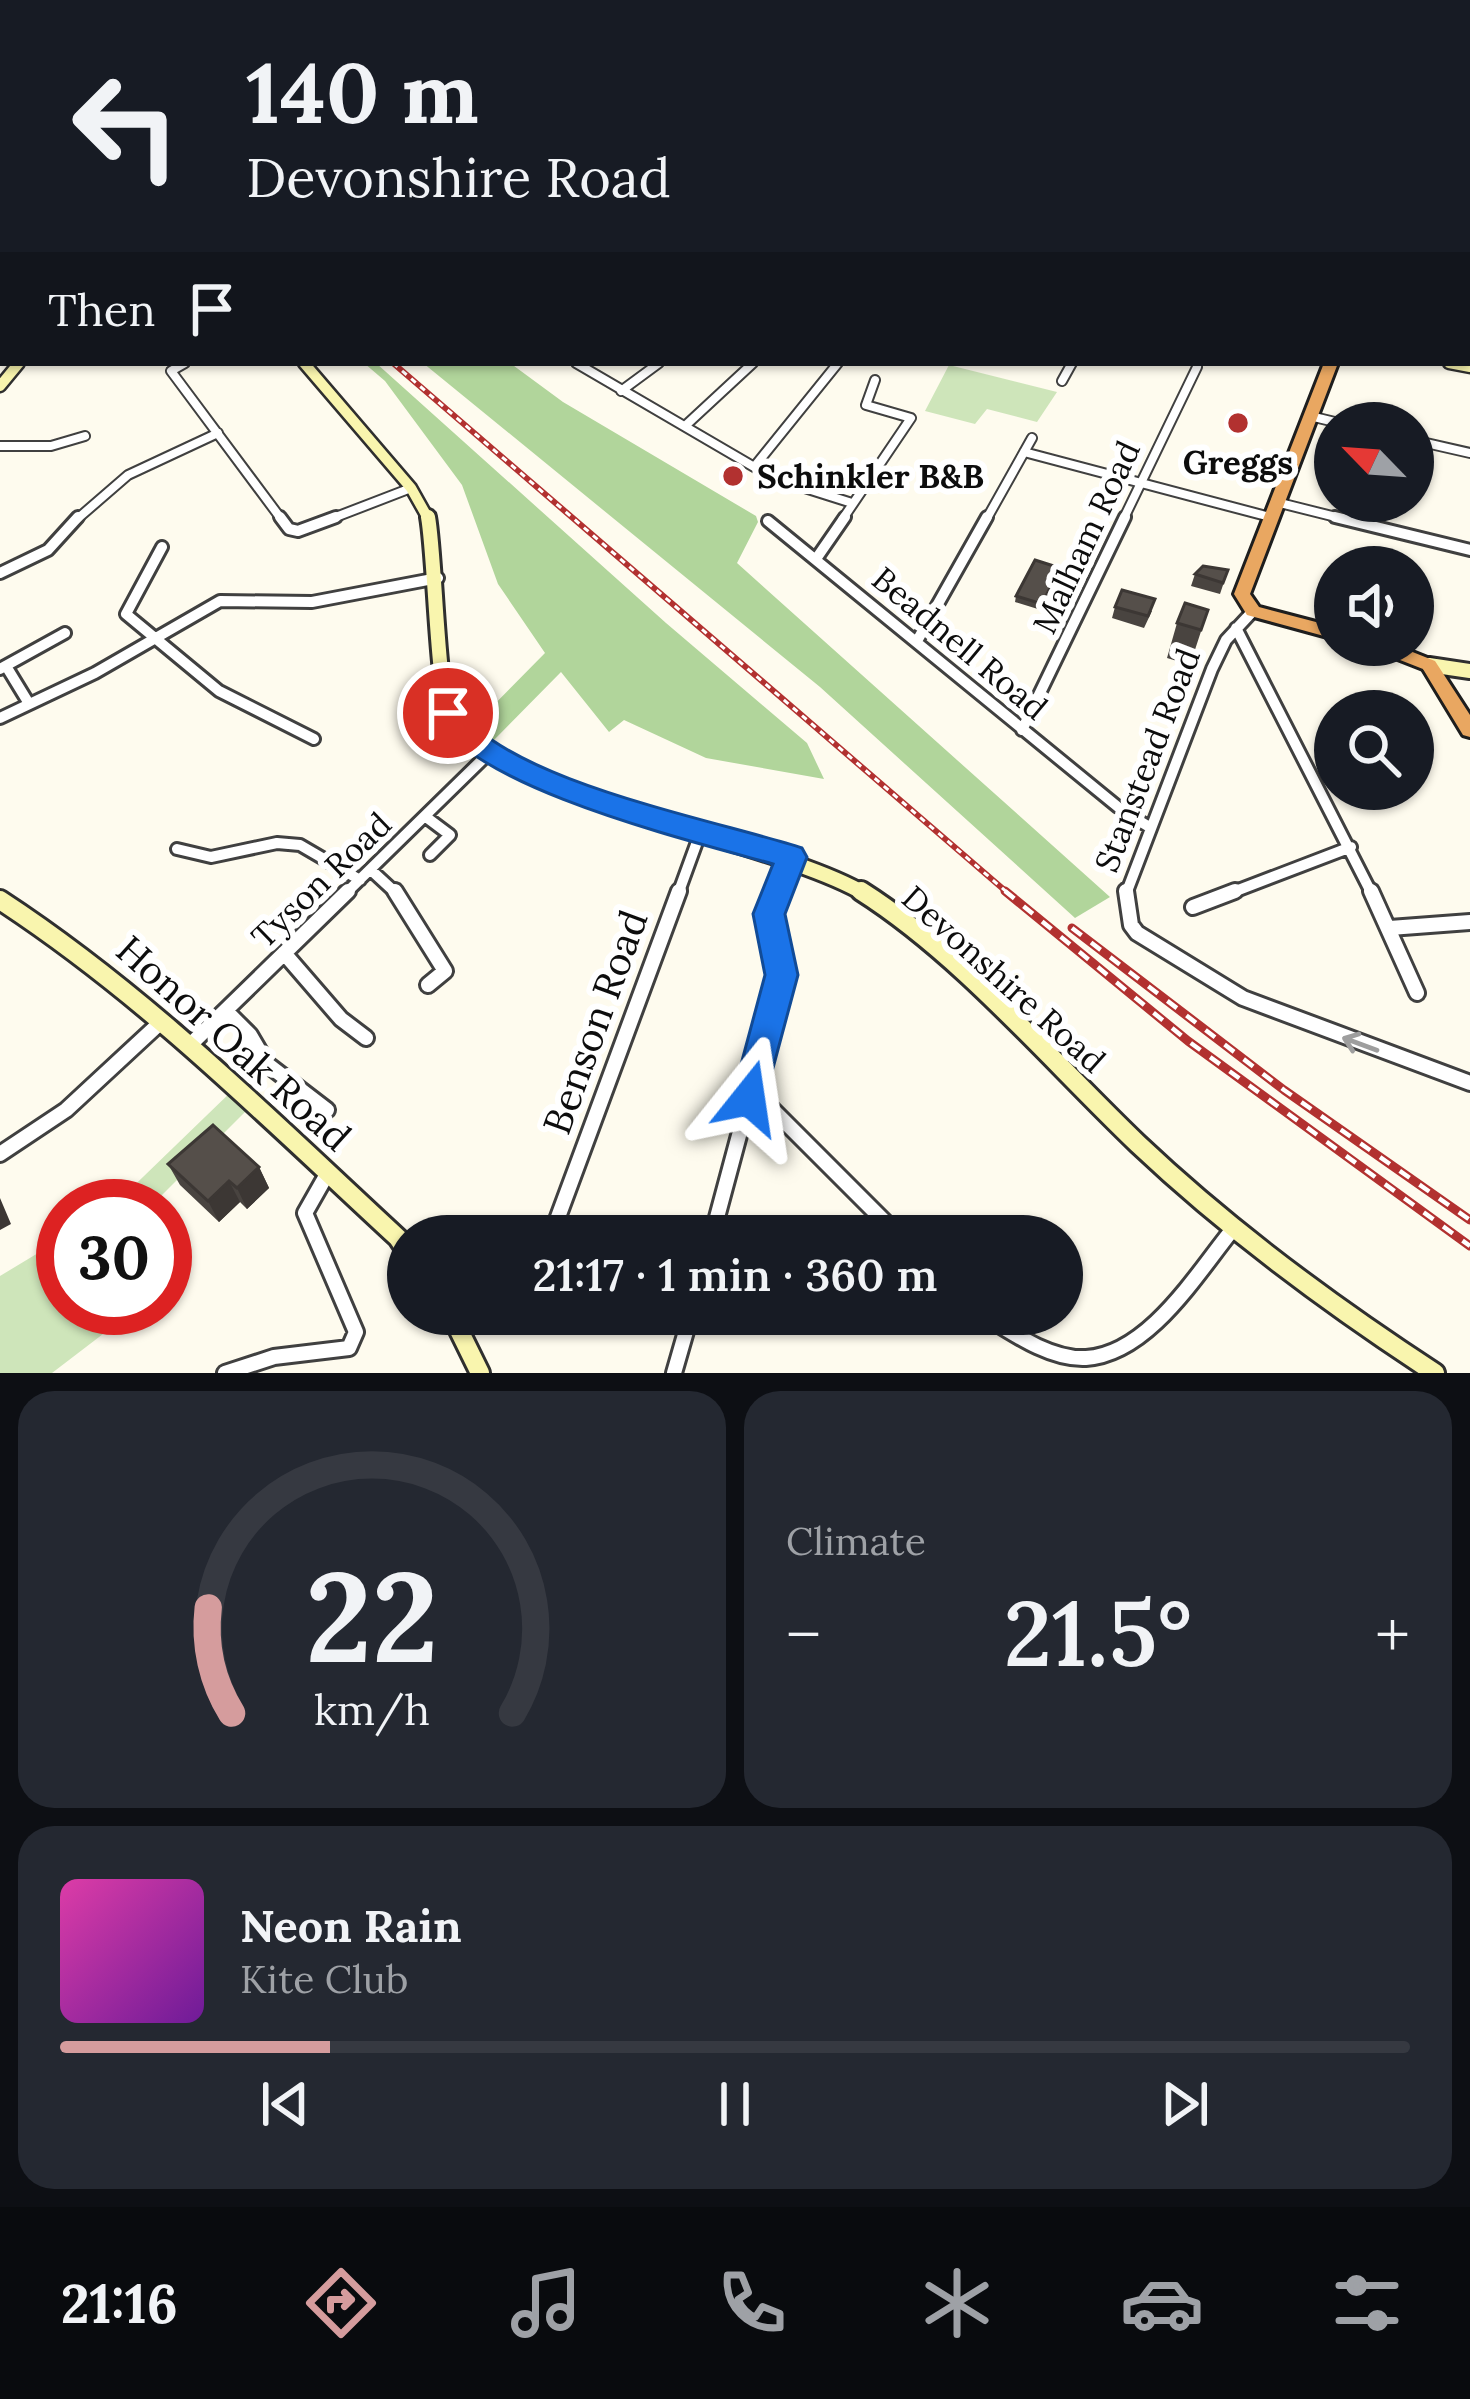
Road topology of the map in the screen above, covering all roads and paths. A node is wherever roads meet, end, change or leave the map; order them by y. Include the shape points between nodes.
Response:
1 (180, 366) edge
2 (307, 366) edge
3 (581, 366) edge
4 (655, 366) edge
5 (750, 366) edge
6 (836, 366) edge
7 (1070, 366) edge
8 (1330, 366) edge
9 (1197, 367) dead end
10 (875, 380) dead end
11 (1062, 381) dead end
12 (621, 391) junction
13 (1310, 416) junction
14 (1314, 417) edge
15 (685, 426) junction
16 (218, 434) junction
17 (85, 436) dead end
18 (1032, 438) dead end
19 (1434, 445) edge
20 (0, 446) edge
21 (1024, 452) junction
22 (1470, 453) edge
23 (754, 467) junction
24 (1142, 482) junction
25 (412, 488) junction
26 (852, 502) junction
27 (1273, 509) junction
28 (767, 521) dead end
29 (163, 547) dead end
30 (1470, 550) edge
31 (816, 559) junction
32 (0, 573) edge
33 (438, 578) junction
34 (1248, 606) junction
35 (1314, 626) edge
36 (1236, 628) junction
37 (65, 632) dead end
38 (154, 641) junction
39 (916, 641) junction
40 (1430, 666) edge
41 (1434, 666) edge
42 (3, 667) edge
43 (1470, 670) edge
44 (28, 702) junction
45 (0, 718) edge
46 (1022, 730) junction
47 (1470, 730) edge
48 (314, 740) dead end
49 (490, 753) junction
50 (426, 817) junction
51 (1151, 828) junction
52 (701, 831) junction
53 (1351, 848) junction
54 (177, 849) dead end
55 (430, 856) dead end
56 (791, 857) junction
57 (366, 875) junction
58 (0, 900) edge
59 (1193, 907) dead end
60 (1470, 922) edge
61 (1390, 928) junction
62 (284, 953) junction
63 (428, 985) dead end
64 (1417, 993) dead end
65 (226, 1011) junction
66 (162, 1021) junction
67 (366, 1038) dead end
68 (190, 1045) junction
69 (1470, 1083) edge
70 (749, 1098) junction
71 (327, 1110) dead end
72 (0, 1154) edge
73 (326, 1176) junction
74 (559, 1215) edge
75 (718, 1215) edge
76 (877, 1215) edge
77 (387, 1229) edge
78 (1233, 1229) junction
79 (465, 1335) edge
80 (685, 1335) edge
81 (1023, 1335) edge
82 (226, 1373) edge
83 (480, 1373) edge
84 (674, 1373) edge
85 (1435, 1373) edge

1 - 16 street via 171,371
2 - 25 street, Devonshire Road
3 - 12 street
4 - 12 street
5 - 15 street
6 - 23 street
7 - 11 street
8 - 13 highway, Stanstead Road
9 - 24 street, Malham Road
10 - 26 street via 866,405 910,418
12 - 15 street
13 - 14 street
13 - 27 highway, Stanstead Road
15 - 23 street
16 - 25 street via 289,530
16 - 32 street via 123,477 35,563
17 - 20 street
18 - 21 street
19 - 22 street
21 - 24 street
21 - 39 street
23 - 26 street
24 - 27 street
24 - 46 street, Malham Road
25 - 33 street, Devonshire Road via 431,526
26 - 31 street
27 - 30 street
27 - 34 highway, Stanstead Road via 1242,593
28 - 31 street, Beadnell Road
29 - 38 street via 126,614
31 - 39 street, Beadnell Road
33 - 38 street via 312,602 229,598
33 - 49 street, Devonshire Road via 448,713 455,728
34 - 35 highway
34 - 36 street, Stanstead Road
36 - 51 street, Stanstead Road via 1212,669
36 - 53 street
37 - 42 street
38 - 44 street
38 - 48 street via 219,691
39 - 46 street, Beadnell Road
40 - 47 highway
41 - 43 street
42 - 44 street
44 - 45 street
46 - 51 street, Beadnell Road
49 - 50 street, Tyson Road
49 - 52 street, Devonshire Road
50 - 55 street via 450,835
50 - 57 street, Tyson Road
69 -> 51 street, Stanstead Road via 1243,998 1149,943 1131,925 1126,892
52 - 56 street, Devonshire Road
52 - 74 street, Benson Road
53 - 59 street
53 - 61 street
54 - 57 street via 211,857 300,845
56 - 70 street via 769,914 782,975
56 - 78 street, Devonshire Road via 848,883 938,951
57 - 62 street, Tyson Road
57 - 63 street via 393,888 445,971
58 - 66 street, Honor Oak Road via 59,936
60 - 61 street
61 - 64 street
62 - 65 street, Tyson Road
62 - 67 street via 311,976 335,1019
65 - 68 street, Tyson Road
65 - 71 street via 267,1064
66 - 68 street, Honor Oak Road
66 - 72 street via 66,1110
68 - 73 street, Honor Oak Road
70 - 75 street
70 - 76 street via 772,1109
73 - 77 street, Honor Oak Road
73 - 82 street via 305,1213 356,1332 349,1348 274,1357
78 - 81 street via 1145,1330 1101,1356 1074,1357
78 - 85 street, Devonshire Road
79 - 83 street
80 - 84 street

